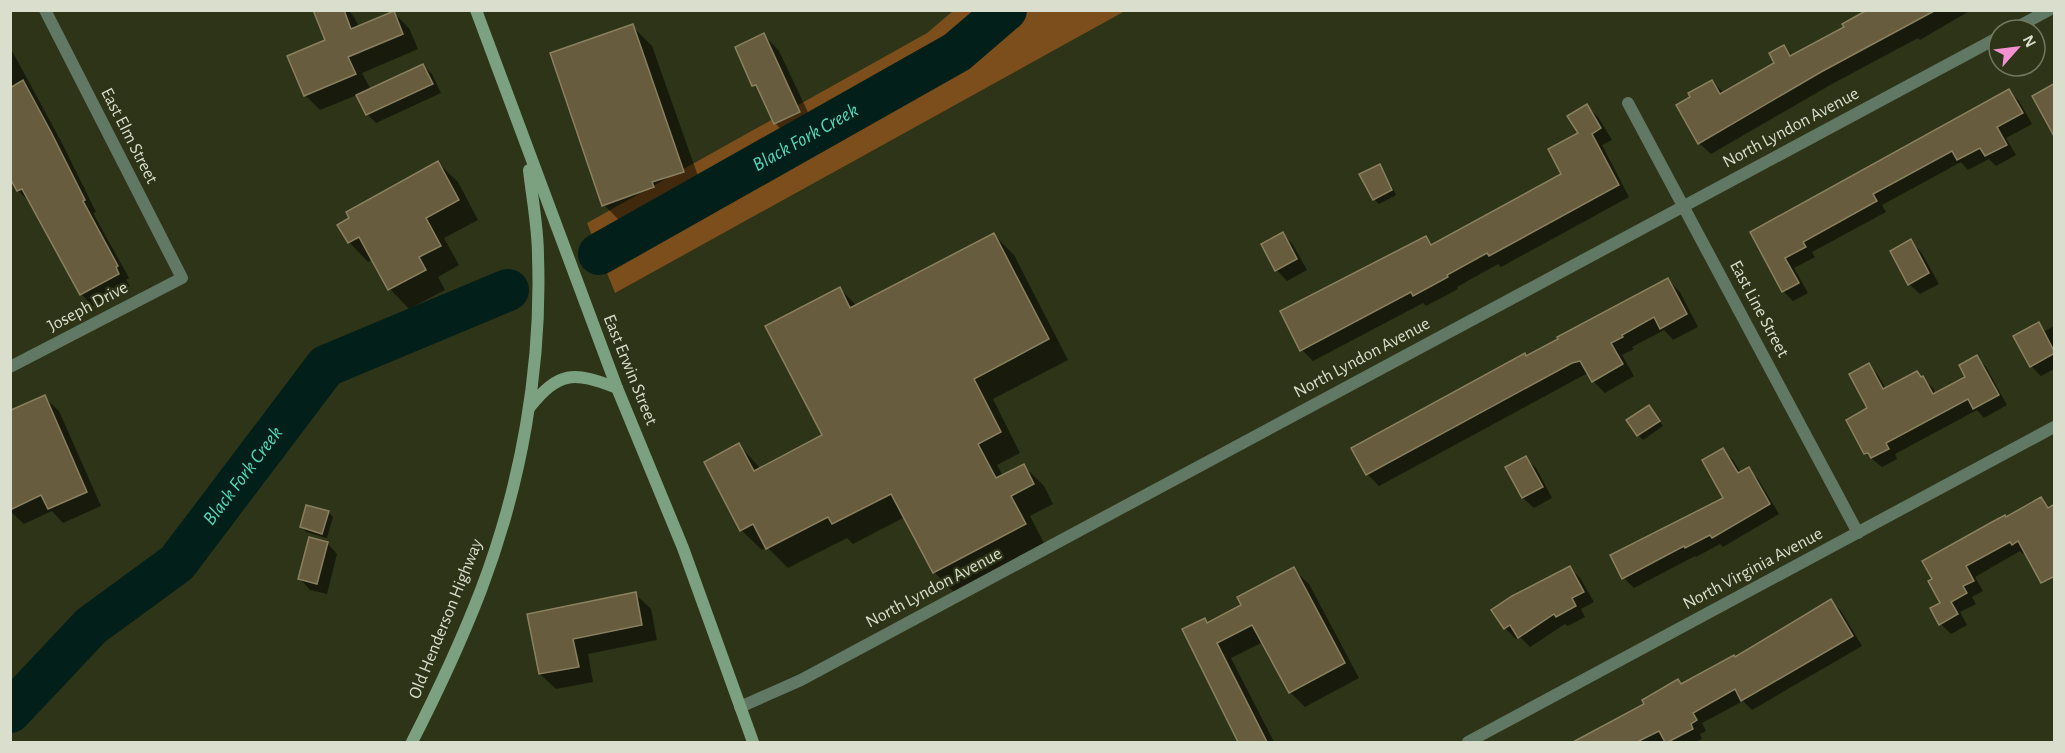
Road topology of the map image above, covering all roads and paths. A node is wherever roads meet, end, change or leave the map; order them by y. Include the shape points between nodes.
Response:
1 (45, 10) edge
2 (476, 10) edge
3 (2049, 10) edge
4 (2034, 18) edge
5 (1987, 43) edge
6 (1628, 103) dead end
7 (527, 151) junction
8 (1684, 206) junction
9 (182, 278) joint
10 (10, 367) edge
11 (617, 388) junction
12 (528, 409) junction
13 (2055, 427) edge
14 (1858, 532) junction
15 (740, 707) junction
16 (412, 742) edge
17 (753, 742) edge
18 (1468, 742) edge

1 - 9 street, East Elm Street
2 - 7 main road, East Erwin Street
3 - 4 street
5 - 8 street, North Lyndon Avenue
6 - 8 street, East Line Street
7 - 11 main road, East Erwin Street
7 - 12 main road, Old Henderson Highway via 538,254 536,347
8 - 14 street, East Line Street
8 - 15 street, North Lyndon Avenue via 811,675
9 - 10 street, Joseph Drive
11 - 12 main road via 594,379 566,378 552,383
11 - 15 main road, East Erwin Street via 683,548
12 - 16 main road, Old Henderson Highway via 508,505 481,589
13 - 14 street, North Virginia Avenue
14 - 18 street, North Virginia Avenue
15 - 17 main road, East Erwin Street

